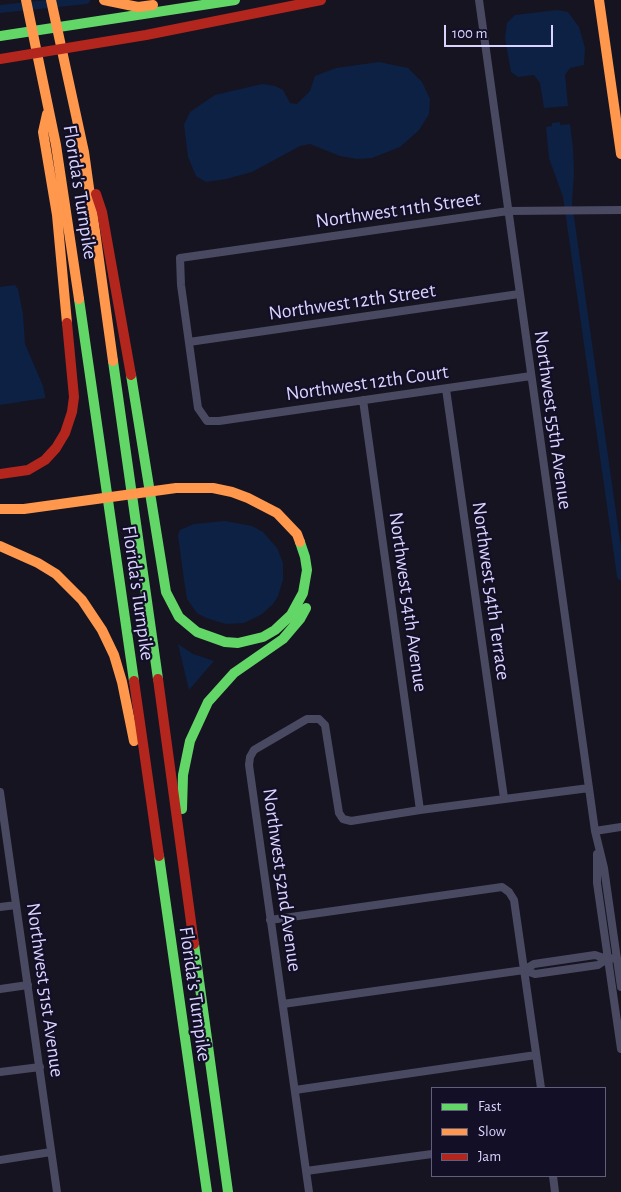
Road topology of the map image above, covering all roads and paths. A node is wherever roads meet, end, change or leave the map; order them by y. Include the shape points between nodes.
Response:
1 (26, 0) edge
2 (51, 0) edge
3 (104, 0) edge
4 (184, 0) edge
5 (235, 0) edge
6 (321, 0) edge
7 (479, 0) edge
8 (599, 0) edge
9 (0, 36) edge
10 (0, 59) edge
11 (48, 108) junction
12 (84, 152) junction
13 (621, 154) edge
14 (621, 210) edge
15 (508, 211) junction
16 (519, 294) junction
17 (189, 342) junction
18 (531, 376) junction
19 (446, 389) junction
20 (363, 400) junction
21 (0, 474) edge
22 (158, 486) junction
23 (79, 498) junction
24 (0, 502) edge
25 (0, 509) edge
26 (0, 546) edge
27 (589, 788) junction
28 (0, 792) edge
29 (504, 798) junction
30 (150, 799) junction
31 (420, 810) junction
32 (621, 827) edge
33 (595, 831) junction
34 (180, 839) junction
35 (597, 845) junction
36 (16, 905) junction
37 (0, 907) edge
38 (270, 920) junction
39 (617, 958) junction
40 (608, 959) junction
41 (524, 970) junction
42 (28, 985) junction
43 (621, 987) edge
44 (0, 989) edge
45 (283, 1004) junction
46 (621, 1049) edge
47 (536, 1055) junction
48 (40, 1067) junction
49 (0, 1072) edge
50 (541, 1087) edge
51 (295, 1090) junction
52 (52, 1152) junction
53 (431, 1154) edge
54 (0, 1160) edge
55 (306, 1171) junction
56 (553, 1177) edge
57 (57, 1192) edge
58 (207, 1192) edge
59 (228, 1192) edge
60 (310, 1192) edge
61 (555, 1192) edge

1 - 11 main road, Florida's Turnpike
2 - 12 main road, Florida's Turnpike
3 - 4 main road via 138,7
5 - 9 main road
6 - 10 main road via 146,35
7 - 15 street, Northwest 55th Avenue
8 - 13 main road
11 - 21 main road via 43,132 57,214 74,397 65,434 45,460 28,470
11 - 30 main road, Florida's Turnpike via 69,233
12 - 22 main road via 102,212 170,604 179,617 197,632 224,642 238,643 264,637 284,623 298,604 306,581 302,545 287,522 264,505 232,492
12 - 34 main road, Florida's Turnpike
14 - 15 street, Northwest 11th Street
15 - 16 street, Northwest 55th Avenue
15 - 17 street, Northwest 11th Street via 180,258
16 - 17 street, Northwest 12th Street
16 - 18 street, Northwest 55th Avenue
17 - 20 street, Northwest 12th Court via 198,408 207,420 219,421
18 - 19 street, Northwest 12th Court
18 - 27 street, Northwest 55th Avenue
19 - 20 street, Northwest 12th Court
19 - 29 street, Northwest 54th Terrace
20 - 31 street, Northwest 54th Avenue
22 - 23 main road
22 - 34 main road via 194,479 215,480 251,490 269,499 288,513 303,532 314,570 308,602 292,630 234,673 215,693 201,715 186,757
23 - 24 main road
23 - 25 main road via 24,509
26 - 30 main road via 56,574 82,600 102,630 122,682
27 - 29 street
27 - 33 street, Northwest 55th Avenue
28 - 36 street, Northwest 51st Avenue
29 - 31 street
30 - 58 main road, Florida's Turnpike
31 - 38 street, Northwest 52nd Avenue via 351,821 343,819 339,813 325,725 319,719 307,719 254,750 249,765
32 - 33 street
33 - 35 street, Northwest 55th Avenue
34 - 59 main road, Florida's Turnpike
35 - 39 street, Northwest 55th Avenue via 604,868
35 - 40 street, Northwest 55th Avenue via 597,883
36 - 37 street
36 - 42 street, Northwest 51st Avenue
38 - 41 street via 502,887 514,900
38 - 45 street, Northwest 52nd Avenue
39 - 40 street
39 - 43 street, Northwest 55th Avenue
40 - 41 street via 595,955 534,964
40 - 46 street, Northwest 55th Avenue
41 - 45 street
41 - 47 street
42 - 44 street
42 - 48 street, Northwest 51st Avenue
45 - 51 street, Northwest 52nd Avenue
47 - 50 street
47 - 51 street
48 - 49 street
48 - 52 street, Northwest 51st Avenue
51 - 55 street, Northwest 52nd Avenue
52 - 54 street
52 - 57 street, Northwest 51st Avenue
53 - 55 street
55 - 60 street, Northwest 52nd Avenue
56 - 61 street

